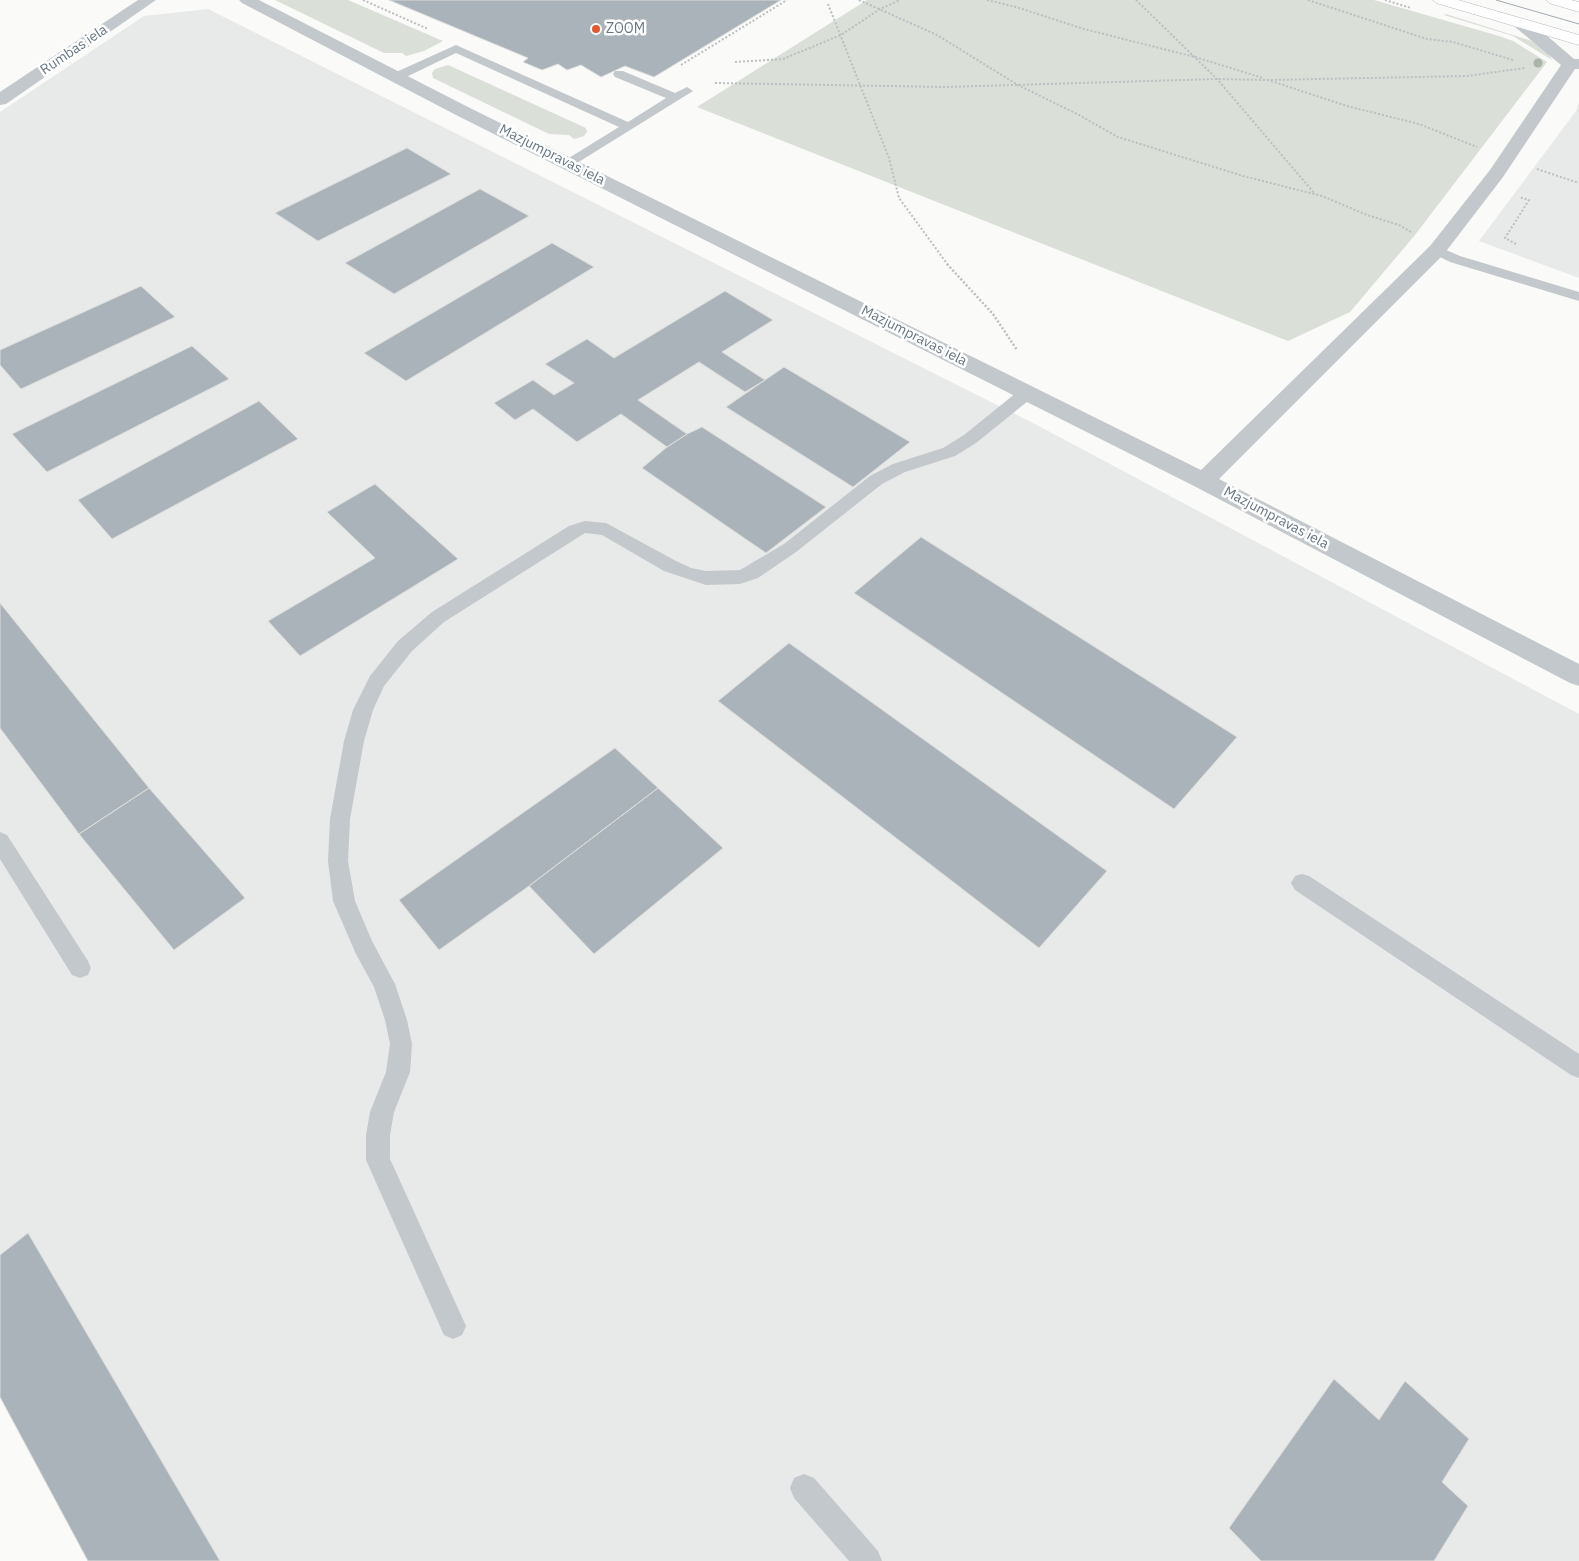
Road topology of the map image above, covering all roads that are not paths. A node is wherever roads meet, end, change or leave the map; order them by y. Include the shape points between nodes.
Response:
1 (148, 0) edge
2 (247, 0) edge
3 (1441, 0) edge
4 (1554, 0) edge
5 (1579, 7) edge
6 (1517, 22) junction
7 (1579, 40) edge
8 (1571, 67) edge
9 (619, 74) dead end
10 (398, 76) junction
11 (687, 91) dead end
12 (676, 98) junction
13 (0, 100) edge
14 (629, 127) junction
15 (569, 164) junction
16 (1437, 250) junction
17 (1579, 297) edge
18 (1027, 393) junction
19 (1204, 481) junction
20 (1579, 676) edge
21 (0, 841) edge
22 (1302, 882) dead end
23 (80, 968) dead end
24 (1579, 1067) edge
25 (452, 1326) dead end
26 (804, 1488) dead end
27 (868, 1561) edge

1 - 13 street, Rumbas iela
2 - 10 street, Mazjumpravas iela
3 - 6 highway
4 - 5 highway
6 - 7 highway
6 - 8 street via 1540,37
8 - 16 street
9 - 12 lane
10 - 14 lane via 456,49
10 - 15 street, Mazjumpravas iela
11 - 12 lane
12 - 14 lane
14 - 15 lane
15 - 18 street, Mazjumpravas iela
16 - 17 lane via 1455,259
16 - 19 street
18 - 19 street, Mazjumpravas iela
18 - 25 lane via 949,452 899,468 876,480 790,548 752,573 740,577 706,578 687,573 606,529 585,527 567,534 438,617 405,646 377,681 363,710 354,741 340,819 338,860 344,901 384,984 401,1044 398,1072 382,1112 378,1160
19 - 20 street, Mazjumpravas iela
21 - 23 lane
22 - 24 lane
26 - 27 lane

